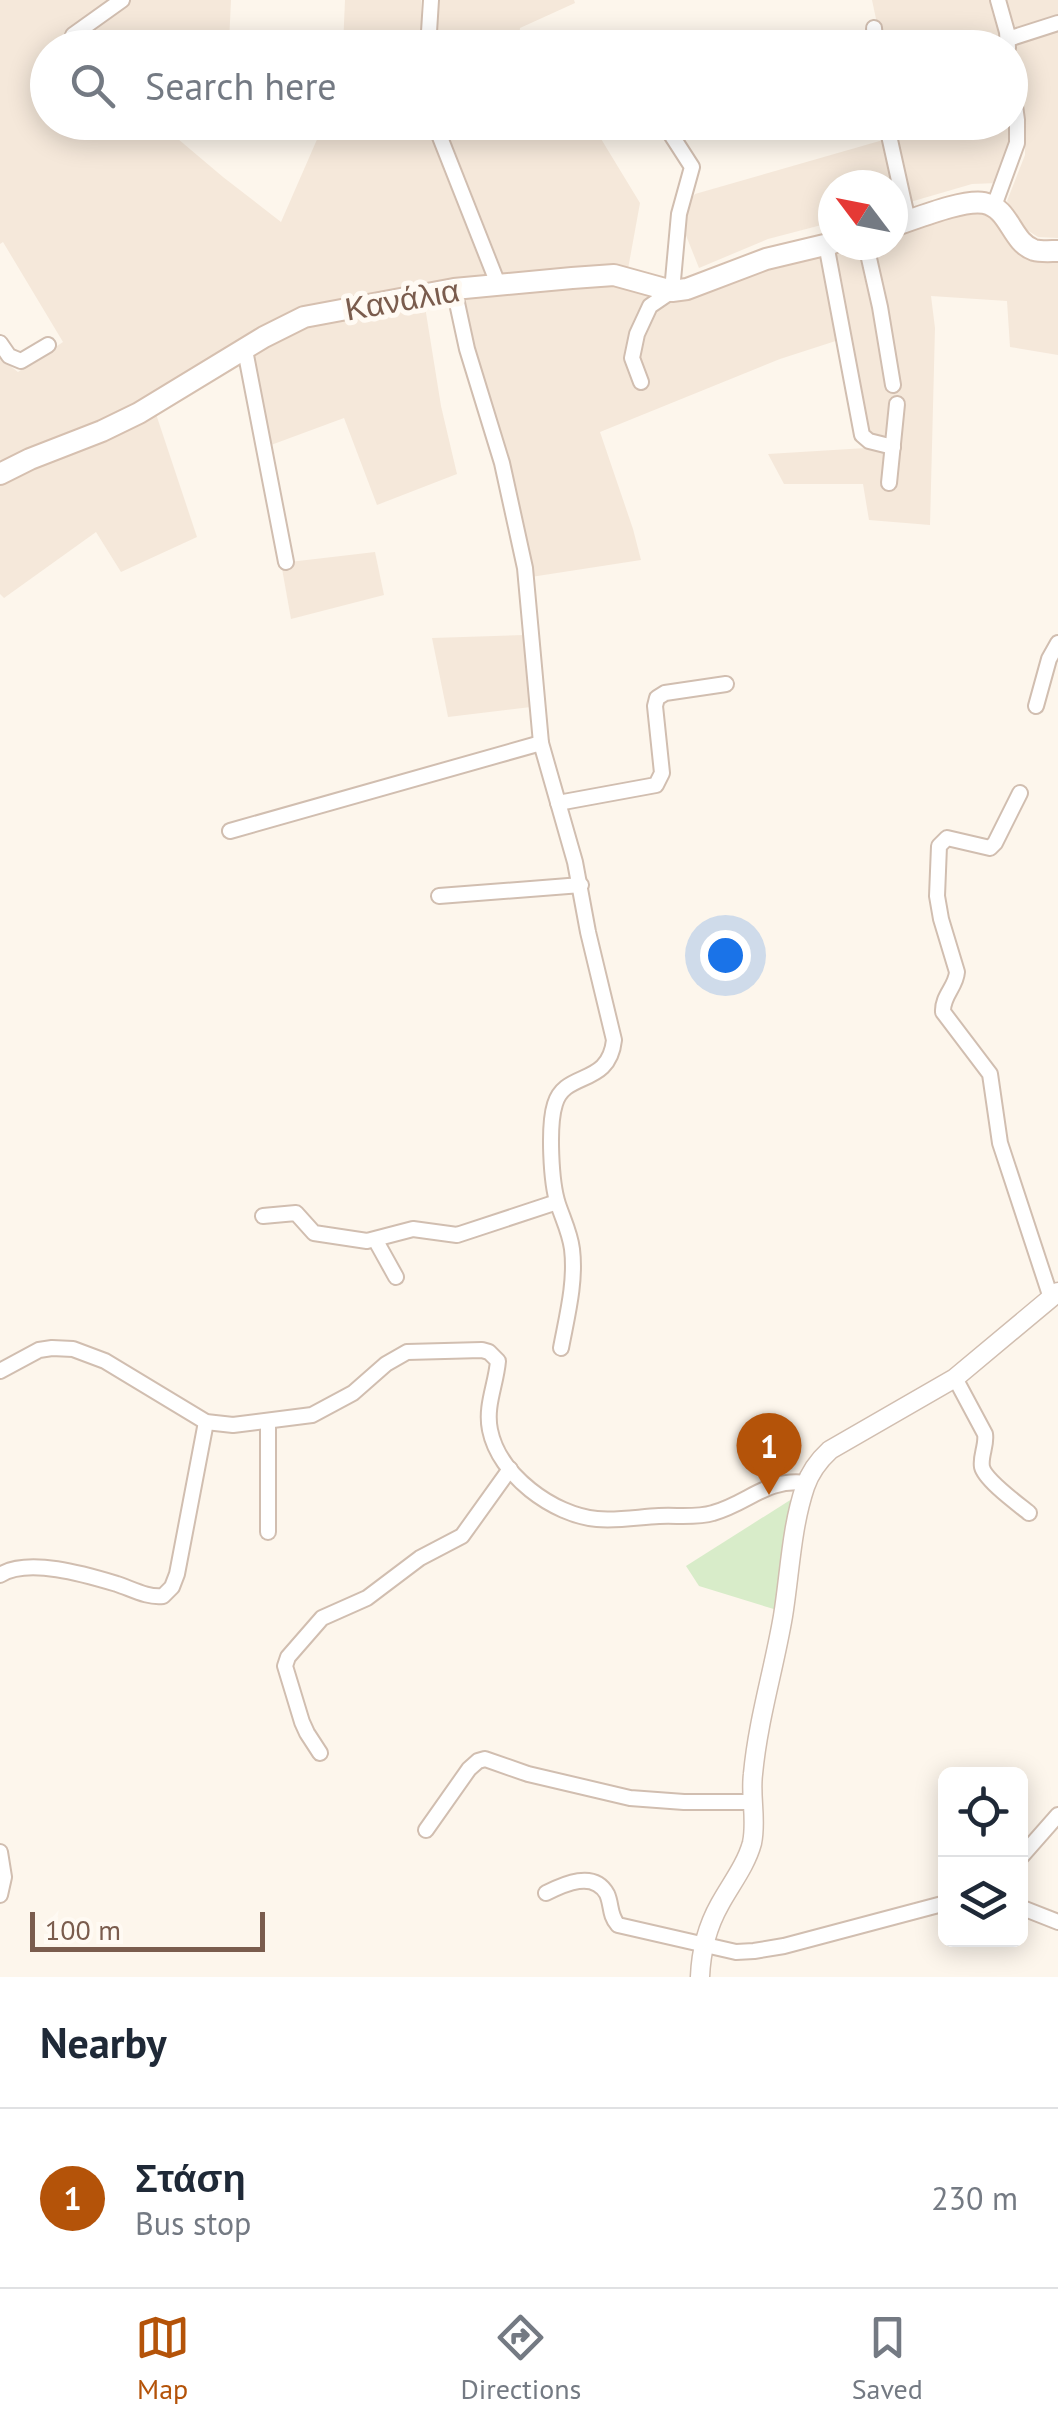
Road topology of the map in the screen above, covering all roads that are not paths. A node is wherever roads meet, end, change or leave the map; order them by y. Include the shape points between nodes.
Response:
1 (122, 0) edge
2 (430, 0) edge
3 (998, 0) edge
4 (1058, 23) edge
5 (80, 30) edge
6 (429, 30) edge
7 (1005, 30) edge
8 (1028, 35) edge
9 (441, 140) edge
10 (675, 140) edge
11 (888, 140) edge
12 (1017, 140) edge
13 (893, 170) edge
14 (994, 206) junction
15 (908, 222) edge
16 (818, 246) edge
17 (1058, 251) edge
18 (833, 260) edge
19 (869, 260) edge
20 (498, 284) junction
21 (454, 288) junction
22 (672, 292) junction
23 (0, 344) edge
24 (48, 345) dead end
25 (245, 350) junction
26 (641, 382) dead end
27 (893, 385) dead end
28 (897, 404) dead end
29 (893, 447) junction
30 (0, 474) edge
31 (889, 483) dead end
32 (286, 562) dead end
33 (1058, 643) edge
34 (726, 684) dead end
35 (1036, 706) dead end
36 (541, 742) junction
37 (1020, 792) dead end
38 (558, 802) junction
39 (230, 831) dead end
40 (581, 885) junction
41 (439, 896) dead end
42 (557, 1202) junction
43 (263, 1216) dead end
44 (376, 1240) junction
45 (396, 1277) dead end
46 (1054, 1295) edge
47 (561, 1348) dead end
48 (0, 1371) edge
49 (955, 1378) junction
50 (206, 1422) junction
51 (268, 1422) junction
52 (510, 1468) junction
53 (806, 1482) junction
54 (1028, 1514) dead end
55 (268, 1532) dead end
56 (0, 1574) edge
57 (320, 1753) dead end
58 (752, 1802) junction
59 (1058, 1816) edge
60 (426, 1830) dead end
61 (0, 1852) edge
62 (1021, 1857) edge
63 (546, 1892) dead end
64 (0, 1894) edge
65 (938, 1905) edge
66 (1028, 1910) edge
67 (1058, 1922) edge
68 (704, 1944) junction
69 (700, 1977) edge

1 - 5 street
2 - 6 street
3 - 7 street
4 - 8 street
9 - 20 street
10 - 22 street via 692,167 679,214
11 - 13 street
12 - 14 street
14 - 15 main road via 969,203
14 - 17 main road via 1030,248
16 - 22 main road
18 - 29 street via 862,435
19 - 27 street
20 - 21 main road, Κανάλια
20 - 22 main road, Κανάλια via 614,275
21 - 25 main road, Κανάλια via 304,318
21 - 36 street via 525,568
22 - 26 street via 648,309 636,334 632,358
23 - 24 street via 21,360
25 - 30 main road, Κανάλια via 126,419
25 - 32 street
28 - 29 street
29 - 31 street
33 - 35 street
34 - 38 street via 657,698 662,774 656,784
36 - 38 street
36 - 39 street
37 - 46 street via 993,846 947,838 939,846 940,919 957,972 942,1012 990,1074 1000,1143
38 - 40 street
40 - 41 street
40 - 42 street via 614,1040 607,1065 568,1086 555,1104
42 - 44 street via 457,1236 408,1229
42 - 47 street via 572,1252
43 - 44 street via 294,1213 314,1234
44 - 45 street
46 - 49 street
48 - 50 street via 39,1350 84,1351
49 - 53 street via 830,1450
49 - 54 street via 985,1434 985,1474
50 - 51 street
50 - 56 street via 177,1574 164,1596 36,1567
51 - 52 street via 323,1410 407,1352 482,1350 498,1361 488,1415 495,1448
51 - 55 street
52 - 53 street via 549,1502 600,1519 707,1515 788,1480
52 - 57 street via 462,1536 368,1598 322,1618 288,1657 302,1722
53 - 58 street
58 - 60 street via 630,1798 485,1759 469,1768
58 - 68 street via 750,1848
59 - 62 street
61 - 64 street
63 - 68 street via 572,1881 591,1882 604,1890 618,1925
65 - 68 street via 754,1952
66 - 67 street
68 - 69 street

